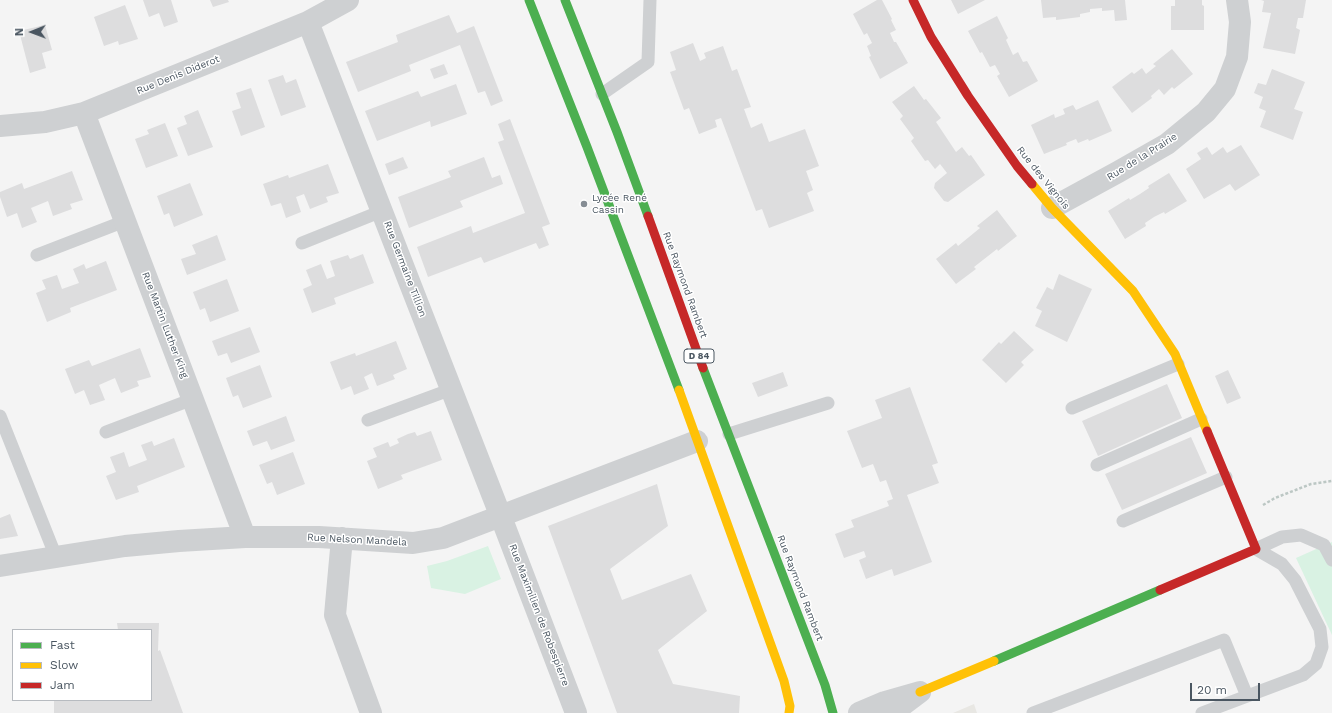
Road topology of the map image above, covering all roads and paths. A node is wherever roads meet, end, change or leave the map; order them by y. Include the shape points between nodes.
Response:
1 (348, 0) edge
2 (529, 0) edge
3 (565, 0) edge
4 (650, 0) edge
5 (913, 0) edge
6 (1237, 0) edge
7 (308, 22) junction
8 (602, 94) junction
9 (84, 113) junction
10 (0, 126) edge
11 (1052, 208) junction
12 (382, 211) junction
13 (125, 222) junction
14 (302, 243) dead end
15 (37, 254) dead end
16 (1177, 359) junction
17 (452, 389) junction
18 (193, 399) junction
19 (828, 403) dead end
20 (1072, 408) dead end
21 (0, 416) edge
22 (1201, 419) junction
23 (368, 420) dead end
24 (106, 432) dead end
25 (729, 434) junction
26 (697, 441) junction
27 (1097, 465) dead end
28 (1226, 477) junction
29 (1332, 481) edge
30 (501, 516) junction
31 (1243, 518) junction
32 (1123, 521) dead end
33 (245, 537) junction
34 (342, 538) junction
35 (1256, 549) junction
36 (56, 557) junction
37 (1332, 560) edge
38 (0, 566) edge
39 (920, 692) junction
40 (1247, 696) junction
41 (371, 713) edge
42 (576, 713) edge
43 (789, 713) edge
44 (833, 713) edge
45 (860, 713) edge
46 (892, 713) edge
47 (1033, 713) edge
48 (1202, 713) edge

1 - 7 street, Rue Denis Diderot
2 - 26 main road, D 84
3 - 8 main road, Rue Raymond Rambert / D 84
4 - 8 lane via 648,62
5 - 11 main road, Rue des Vignois via 931,37 968,96 1017,166
6 - 11 street, Rue de la Prairie via 1240,22 1237,57 1225,89 1206,112 1167,144
7 - 9 street, Rue Denis Diderot
7 - 12 street, Rue Germaine Tillion
8 - 25 main road, Rue Raymond Rambert / D 84
9 - 10 street, Rue Denis Diderot via 45,122
9 - 13 street, Rue Martin Luther King
11 - 16 main road, Rue des Vignois via 1133,291
12 - 14 lane
12 - 17 street, Rue Germaine Tillion
13 - 15 lane
13 - 18 street, Rue Martin Luther King
16 - 20 lane
16 - 22 main road, Rue des Vignois
17 - 23 lane
17 - 30 street, Rue Germaine Tillion
18 - 24 lane
18 - 33 street, Rue Martin Luther King
19 - 25 lane
21 - 36 lane
22 - 27 lane
22 - 28 main road, Rue des Vignois
25 - 44 main road, Rue Raymond Rambert / D 84
26 - 30 street, Rue Nelson Mandela
26 - 43 main road, D 84 via 784,681 790,706
28 - 31 main road, Rue des Vignois
28 - 32 lane
29 - 31 path via 1311,484 1275,498
30 - 34 street, Rue Nelson Mandela via 443,538 413,543
30 - 42 street, Rue Maximilien de Robespierre
31 - 35 main road, Rue des Vignois
33 - 34 street, Rue Nelson Mandela
33 - 36 street, Rue Nelson Mandela via 171,541
34 - 41 street via 335,615
35 - 37 lane via 1282,537 1301,535 1324,545
35 - 39 main road
35 - 40 lane via 1282,564 1295,580 1320,630 1322,647 1316,664 1303,675
36 - 38 street, Rue Nelson Mandela
39 - 45 street via 885,702
39 - 46 street
40 - 47 lane via 1224,640
40 - 48 lane

